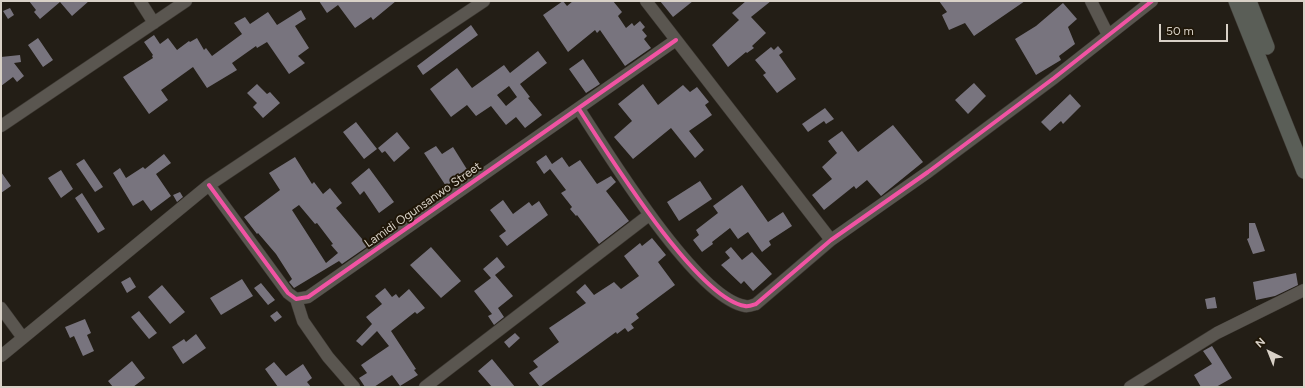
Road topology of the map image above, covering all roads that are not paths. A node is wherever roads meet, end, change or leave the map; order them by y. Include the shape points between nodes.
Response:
1 (140, 1) edge
2 (186, 1) edge
3 (484, 1) edge
4 (646, 1) edge
5 (1091, 1) edge
6 (1152, 1) edge
7 (1236, 1) edge
8 (1249, 1) edge
9 (154, 23) junction
10 (1108, 35) junction
11 (676, 40) junction
12 (579, 109) junction
13 (1, 126) edge
14 (1304, 143) edge
15 (1304, 171) edge
16 (209, 185) junction
17 (649, 215) junction
18 (831, 240) junction
19 (1304, 290) edge
20 (296, 299) junction
21 (1, 308) edge
22 (23, 338) junction
23 (1, 356) edge
24 (354, 387) edge
25 (424, 387) edge
26 (1130, 387) edge

1 - 9 street
2 - 9 street
3 - 16 street
4 - 11 street
5 - 10 street
6 - 10 street
7 - 15 main road
8 - 14 main road
9 - 13 street
10 - 18 street via 928,172
11 - 12 street, Lamidi Ogunsanwo Street
11 - 18 street
12 - 17 street
12 - 20 street, Lamidi Ogunsanwo Street via 308,297
16 - 20 street via 288,293
16 - 22 street
17 - 18 street via 707,284 735,303 746,306 756,304
17 - 25 street
19 - 26 street via 1217,333
20 - 24 street via 303,320 328,357
21 - 22 street
22 - 23 street

